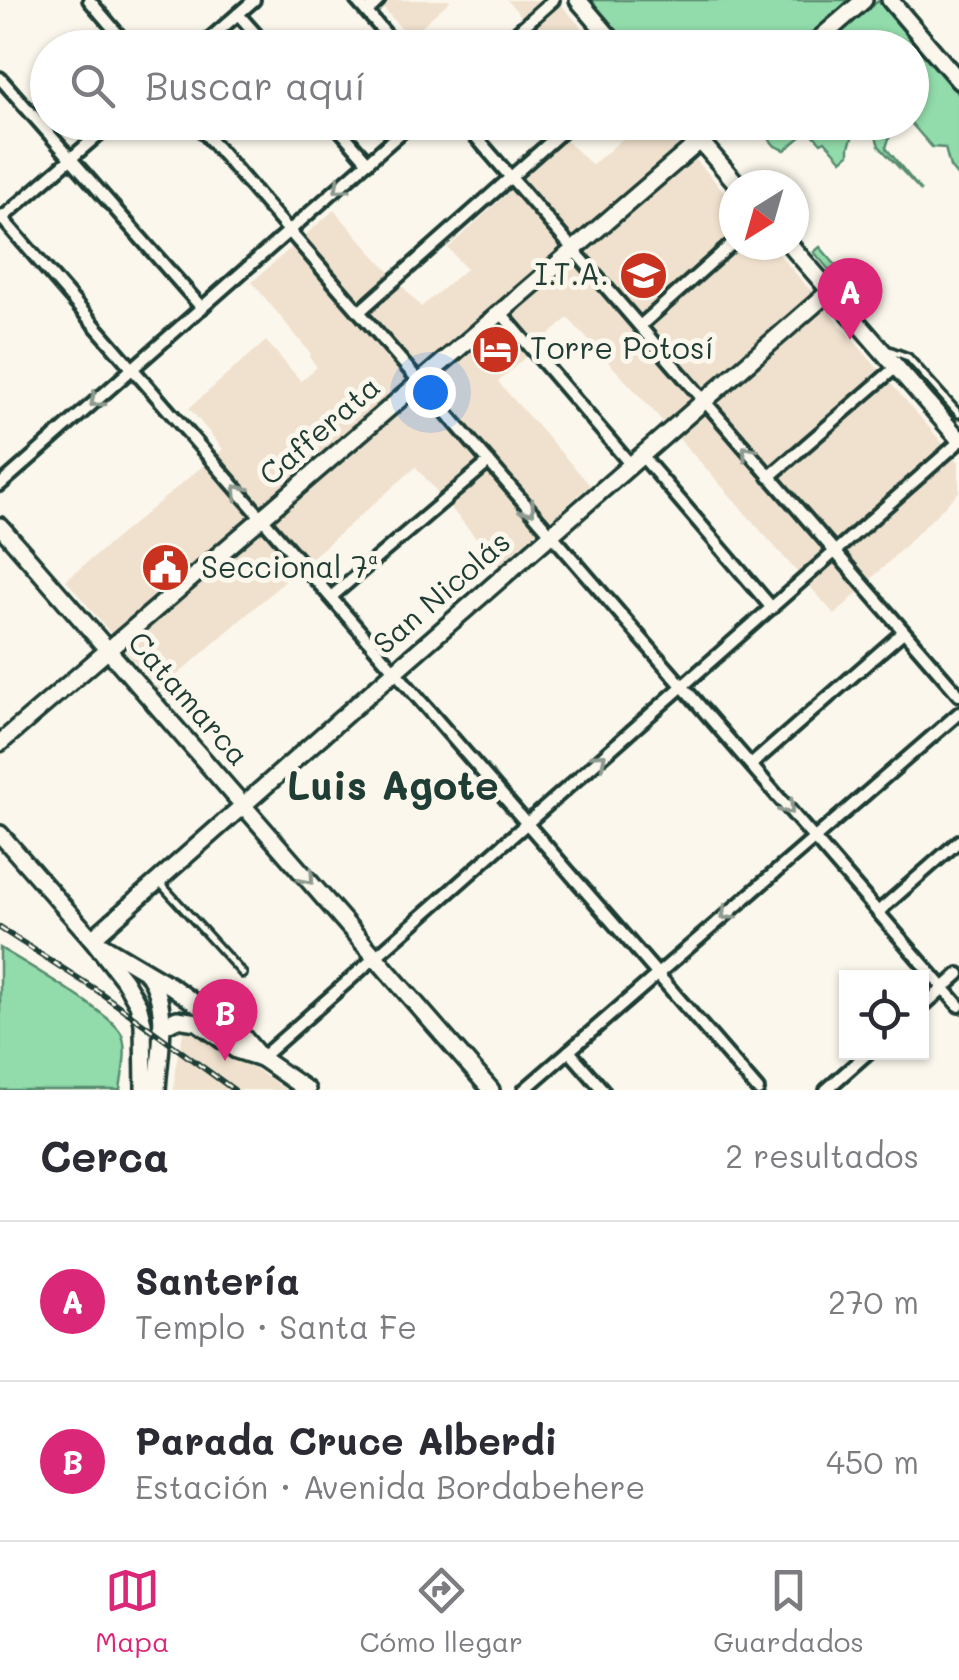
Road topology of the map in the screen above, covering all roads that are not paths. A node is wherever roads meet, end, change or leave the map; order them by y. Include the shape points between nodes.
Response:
1 (254, 0) edge
2 (356, 0) edge
3 (380, 0) edge
4 (553, 0) edge
5 (578, 0) edge
6 (864, 0) edge
7 (890, 0) edge
8 (92, 1) edge
9 (366, 12) junction
10 (238, 14) junction
11 (115, 30) edge
12 (220, 30) edge
13 (252, 30) edge
14 (382, 30) edge
15 (519, 30) edge
16 (604, 30) edge
17 (829, 30) edge
18 (916, 30) edge
19 (929, 46) edge
20 (0, 78) edge
21 (959, 81) edge
22 (30, 113) edge
23 (54, 140) edge
24 (92, 140) edge
25 (211, 140) edge
26 (349, 140) edge
27 (393, 140) edge
28 (479, 140) edge
29 (553, 140) edge
30 (700, 141) joint
31 (70, 159) junction
32 (368, 162) junction
33 (725, 170) edge
34 (511, 177) junction
35 (1, 218) edge
36 (289, 231) junction
37 (574, 249) junction
38 (719, 255) edge
39 (803, 260) edge
40 (830, 291) junction
41 (202, 308) junction
42 (359, 312) junction
43 (501, 313) junction
44 (640, 326) junction
45 (877, 345) junction
46 (896, 367) junction
47 (133, 368) junction
48 (420, 382) junction
49 (704, 401) junction
50 (959, 414) edge
51 (959, 441) edge
52 (636, 460) junction
53 (489, 462) junction
54 (769, 477) junction
55 (0, 485) edge
56 (262, 518) junction
57 (0, 526) edge
58 (552, 535) junction
59 (834, 552) junction
60 (331, 598) junction
61 (772, 608) junction
62 (903, 632) junction
63 (108, 650) junction
64 (395, 671) junction
65 (683, 686) junction
66 (959, 696) edge
67 (959, 713) edge
68 (0, 743) edge
69 (751, 765) junction
70 (244, 805) junction
71 (527, 823) junction
72 (0, 834) edge
73 (814, 838) junction
74 (959, 841) edge
75 (159, 880) junction
76 (878, 912) junction
77 (92, 940) junction
78 (377, 958) junction
79 (146, 970) junction
80 (243, 974) dead end
81 (658, 974) junction
82 (959, 974) edge
83 (943, 988) junction
84 (929, 1001) edge
85 (959, 1006) edge
86 (161, 1027) junction
87 (569, 1051) junction
88 (261, 1058) junction
89 (860, 1060) edge
90 (144, 1090) edge
91 (157, 1090) edge
92 (307, 1090) edge
93 (492, 1090) edge
94 (524, 1090) edge
95 (603, 1090) edge
96 (758, 1090) edge
97 (826, 1090) edge

1 - 10 street
2 - 9 street
3 - 9 street
4 - 15 street
5 - 16 main road
6 - 17 main road
7 - 18 main road
8 - 11 street
9 - 14 street
10 - 12 street
10 - 13 street
19 - 21 main road
20 - 22 street
23 - 31 street
24 - 31 street
25 - 36 street
26 - 32 street
27 - 32 street
28 - 34 street
29 - 34 street
30 - 33 main road
30 - 37 main road, Cafferata
31 - 35 street
31 - 41 street
32 -> 36 street
34 - 37 street
34 - 42 street
35 - 47 street
36 - 41 street
36 - 42 street
37 - 43 main road, Cafferata
37 - 44 street
38 - 44 street
39 - 40 main road
40 - 45 main road
40 - 49 main road, San Nicolás
41 - 47 street
42 - 48 street
43 - 48 main road, Cafferata
43 - 52 street
44 - 49 street
45 - 46 main road
45 - 50 lane via 908,357
46 - 51 main road
46 - 54 street
47 -> 55 street
56 -> 47 street
48 - 53 street
48 - 56 main road, Cafferata
49 - 52 main road, San Nicolás
54 -> 49 street
51 - 59 street
52 - 58 main road, San Nicolás
52 - 61 street
53 -> 58 street
53 - 60 street
54 - 59 street
56 - 60 street
56 - 63 main road, Cafferata
57 - 63 main road, Catamarca
58 - 64 main road, San Nicolás
58 - 65 street
59 - 61 street
59 - 62 street
60 - 64 street
61 - 65 street
62 - 66 street
62 - 69 street
63 - 68 main road, Cafferata
63 - 70 main road, Catamarca
64 - 70 main road, San Nicolás
64 - 71 street
65 - 69 street
71 -> 65 street
67 - 73 street
69 -> 73 street
70 - 75 main road, San Nicolás
70 -> 78 main road, Catamarca
71 - 78 street
71 - 81 street
72 - 77 main road
73 - 76 street
73 -> 81 street
74 - 76 street
75 - 77 main road, San Nicolás
75 - 80 lane
76 - 83 street
77 - 79 main road
77 - 90 main road via 138,1004
78 - 88 street
78 - 93 main road, Catamarca
79 - 86 main road via 157,987
79 - 88 main road via 244,1038
81 - 87 street
81 - 96 street
82 - 83 street
83 - 84 street
83 - 85 street
86 - 88 main road via 197,1022 236,1050
86 - 91 main road
87 - 94 street
87 - 95 street
88 - 92 main road
89 - 97 street

